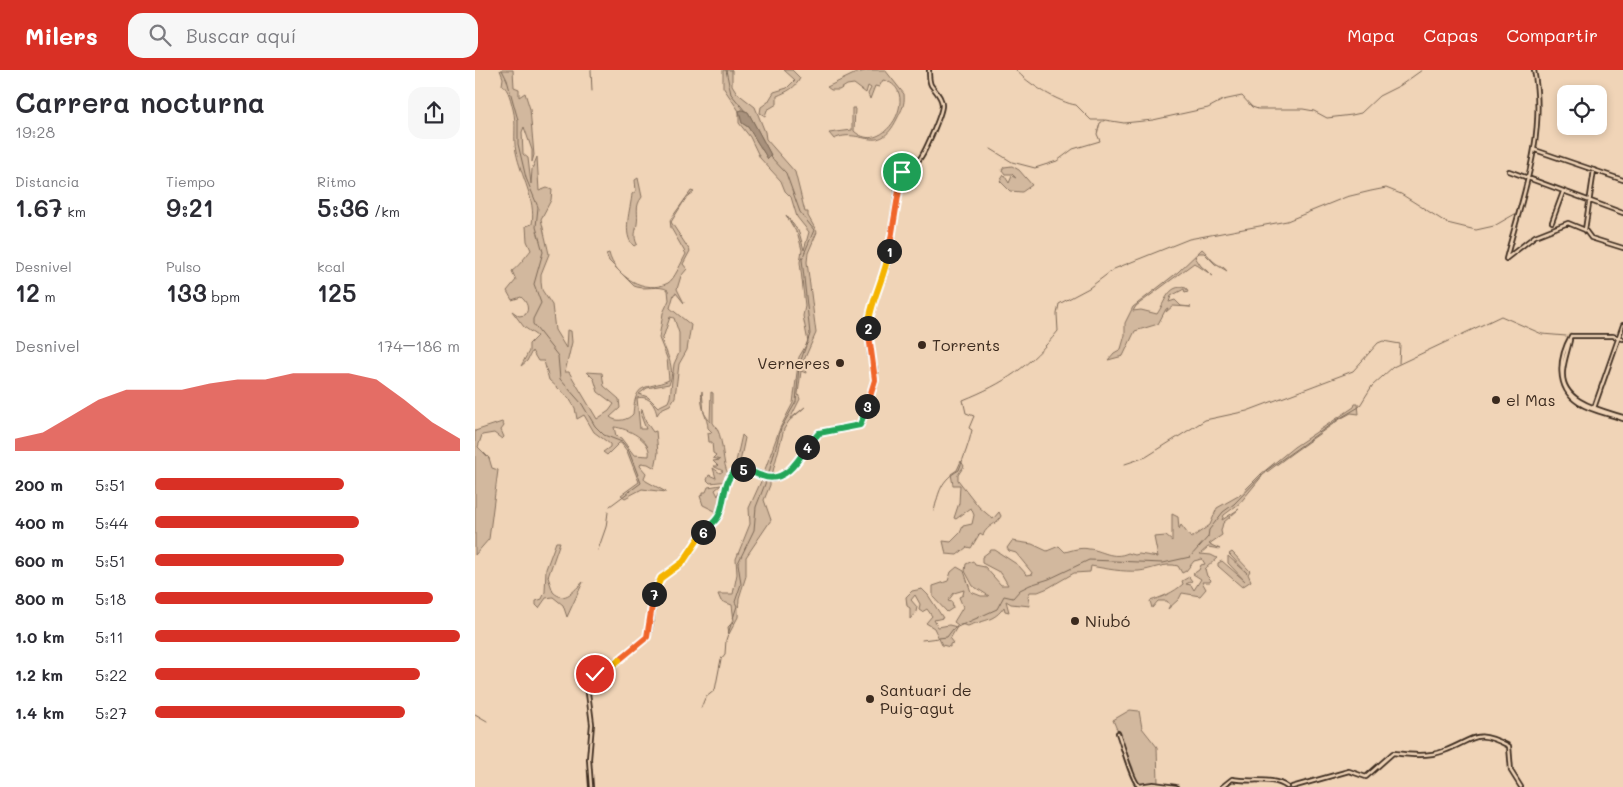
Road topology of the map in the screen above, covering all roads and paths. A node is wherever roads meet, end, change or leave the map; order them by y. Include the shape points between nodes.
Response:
1 (929, 70) edge
2 (1534, 70) edge
3 (1535, 150) junction
4 (1594, 170) junction
5 (1509, 172) dead end
6 (1528, 178) junction
7 (1623, 180) edge
8 (1563, 192) junction
9 (1589, 202) junction
10 (1623, 213) edge
11 (1552, 222) dead end
12 (1585, 230) junction
13 (1623, 248) edge
14 (1623, 325) edge
15 (1619, 337) junction
16 (1623, 339) edge
17 (1594, 408) junction
18 (1623, 418) edge
19 (1118, 734) dead end
20 (591, 787) edge
21 (1176, 787) edge
22 (1222, 787) edge
23 (1287, 787) edge
24 (1292, 787) edge
25 (1521, 787) edge

1 - 20 street via 930,84 942,102 942,109 922,156 902,172 899,179 888,261 869,316 875,380 862,422 819,433 793,467 779,477 773,479 739,469 733,473 723,495 720,514 702,533 683,562 661,578 652,596 647,637 612,666 600,667 587,685 592,724
2 - 3 street via 1537,103
3 - 4 street
3 - 6 street
4 - 7 street
4 - 9 street
5 - 6 street
6 - 8 street
6 - 12 street via 1505,259 1535,236 1563,224 1569,223
8 - 9 street
8 - 11 street
9 - 10 street
9 - 12 street
12 - 13 street via 1591,238
14 - 15 street
15 - 16 street
15 - 17 street
15 - 17 street via 1571,336 1563,370 1565,383 1575,397
17 - 18 street
19 - 21 street via 1134,781 1139,786
22 - 23 street via 1232,779 1245,782 1278,780
24 - 25 street via 1349,771 1366,777 1393,753 1433,754 1481,735 1509,746 1511,771

